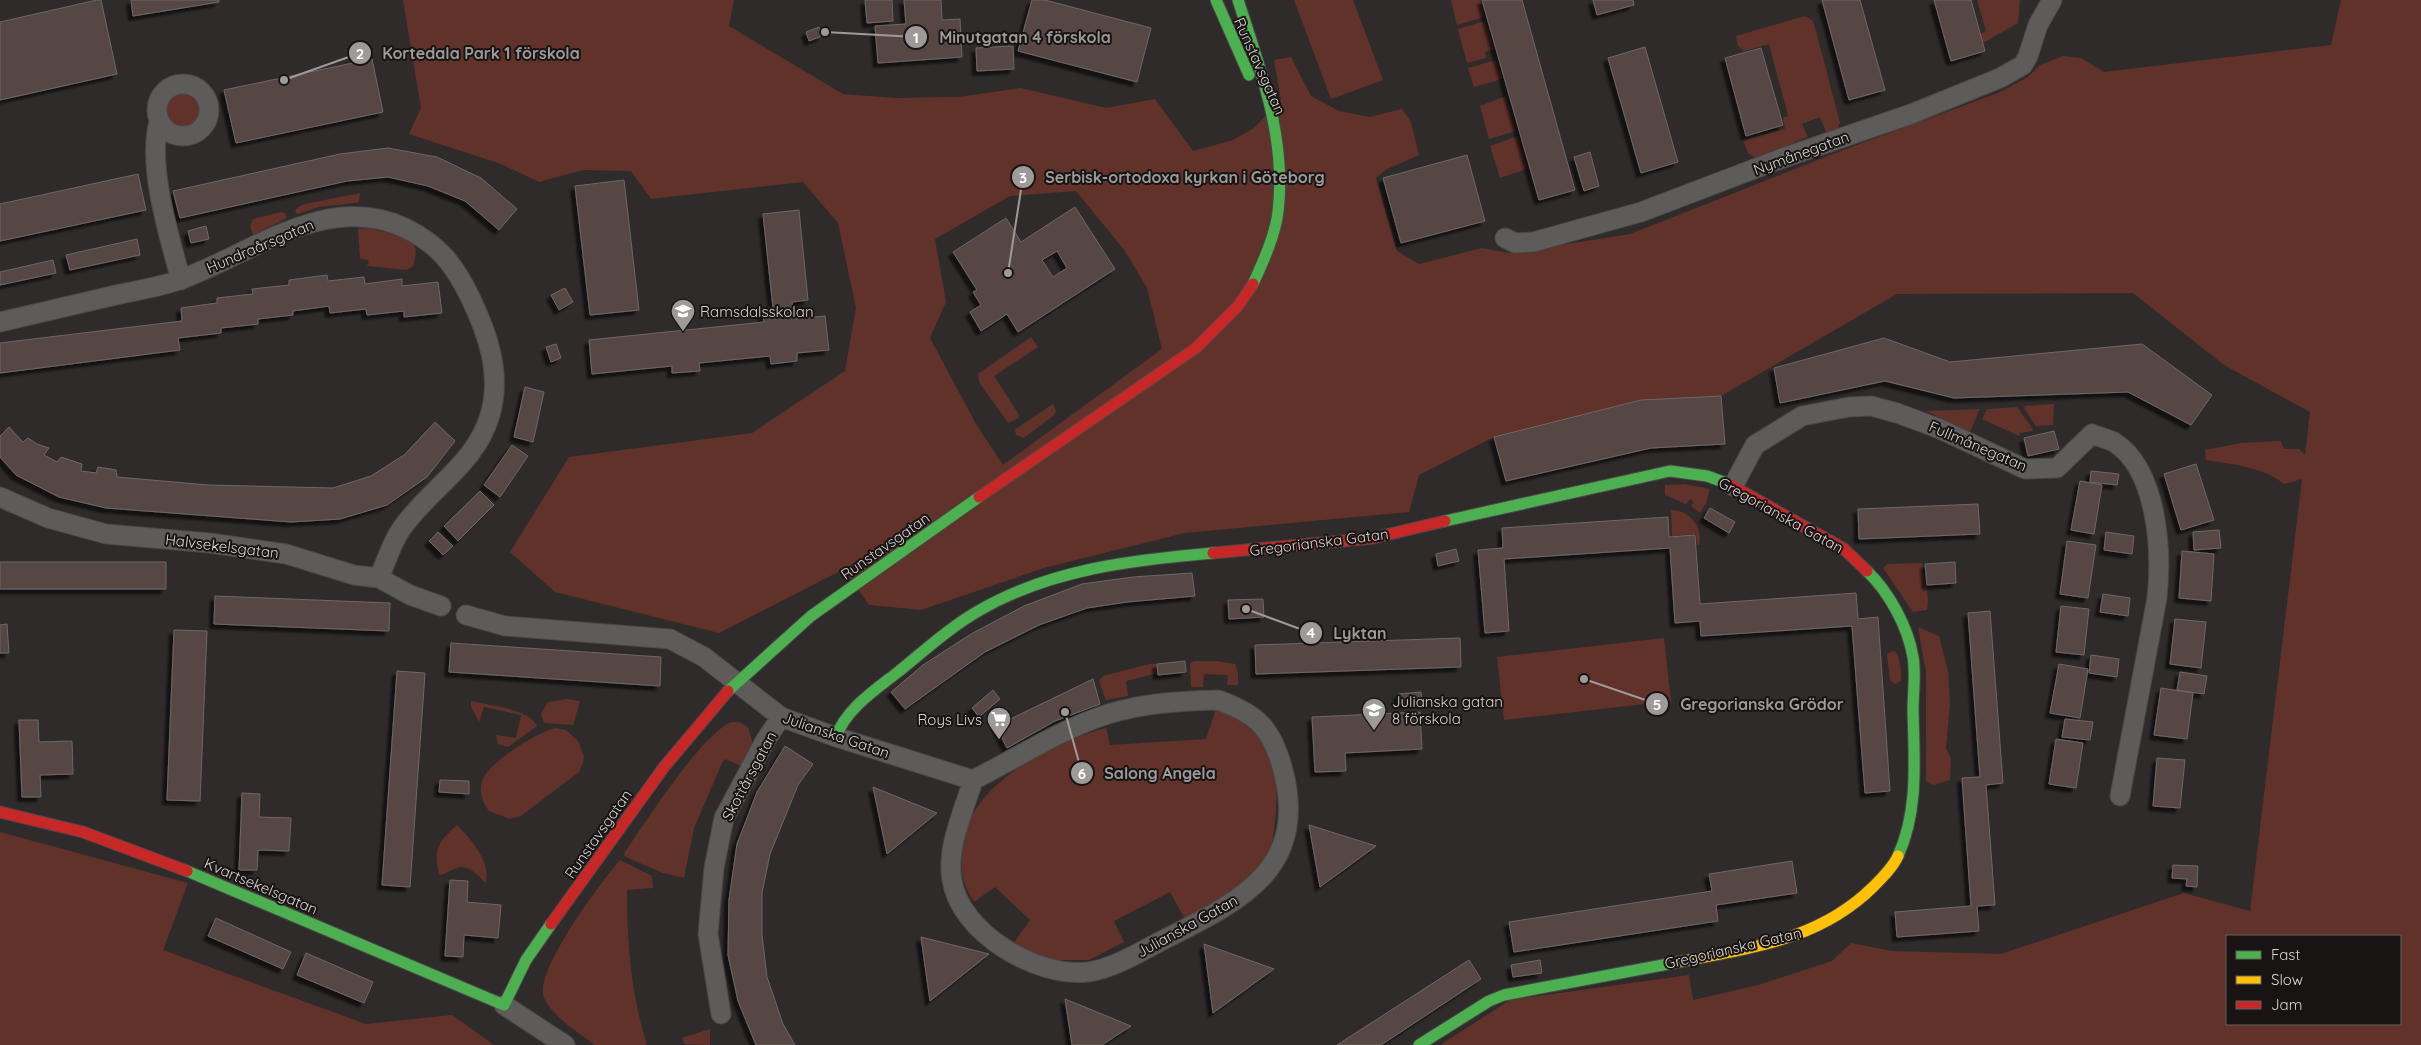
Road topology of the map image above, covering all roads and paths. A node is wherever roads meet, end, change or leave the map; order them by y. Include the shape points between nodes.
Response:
1 (1216, 0) edge
2 (1238, 0) edge
3 (2052, 0) edge
4 (159, 122) dead end
5 (1276, 143) junction
6 (1505, 238) dead end
7 (181, 280) junction
8 (0, 322) edge
9 (1733, 486) junction
10 (0, 497) edge
11 (379, 578) junction
12 (440, 606) dead end
13 (466, 615) dead end
14 (736, 682) junction
15 (781, 717) junction
16 (836, 737) junction
17 (973, 780) junction
18 (2120, 796) dead end
19 (0, 812) edge
20 (504, 1005) junction
21 (721, 1014) dead end
22 (565, 1045) edge
23 (1419, 1045) edge

1 - 5 street, Runstavsgatan
2 - 5 street, Runstavsgatan via 1267,88
3 - 6 street, Nymånegatan via 2038,25 2026,60 2016,70 2000,78 1911,114 1641,212 1533,242 1515,243
4 - 7 street via 155,136 163,209
5 - 14 street, Runstavsgatan via 1279,188 1273,234 1254,283 1221,326 1188,353 811,616
7 - 8 street, Hundraårsgatan
7 - 11 street, Hundraårsgatan via 301,225 350,216 390,221 425,238 460,277 482,323 492,360 495,390 490,416 469,457 402,528
9 - 16 street, Gregorianska Gatan via 1707,476 1657,472 1373,538 1137,560 1086,569 1016,593 980,610 945,633 861,702 840,726
9 - 18 street, Fullmånegatan via 1755,445 1802,416 1871,406 1940,429 2025,469 2057,468 2092,434 2113,442 2126,452 2150,495 2160,568
9 - 23 street, Gregorianska Gatan via 1844,549 1872,576 1901,620 1913,657 1914,796 1906,839 1897,858 1862,898 1818,928 1730,952 1504,995
10 - 11 street, Halvsekelsgatan via 86,530 264,549 354,575
11 - 12 street, Halvsekelsgatan via 410,595
13 - 14 street via 505,626 670,639 704,657
14 - 15 street, Julianska Gatan
14 - 20 street, Runstavsgatan via 664,767 526,960
15 - 16 street, Julianska Gatan
15 - 21 street, Skottårsgatan via 724,818 714,868 708,934
16 - 17 street, Julianska Gatan
17 - 17 street, Julianska Gatan via 952,855 951,878 955,893 966,912 987,934 1013,955 1048,969 1089,972 1118,963 1227,907 1254,887 1274,865 1287,832 1287,784 1269,732 1254,716 1218,700 1170,701 1107,714
19 - 20 street, Kvartsekelsgatan via 83,832 156,858
20 - 22 street

